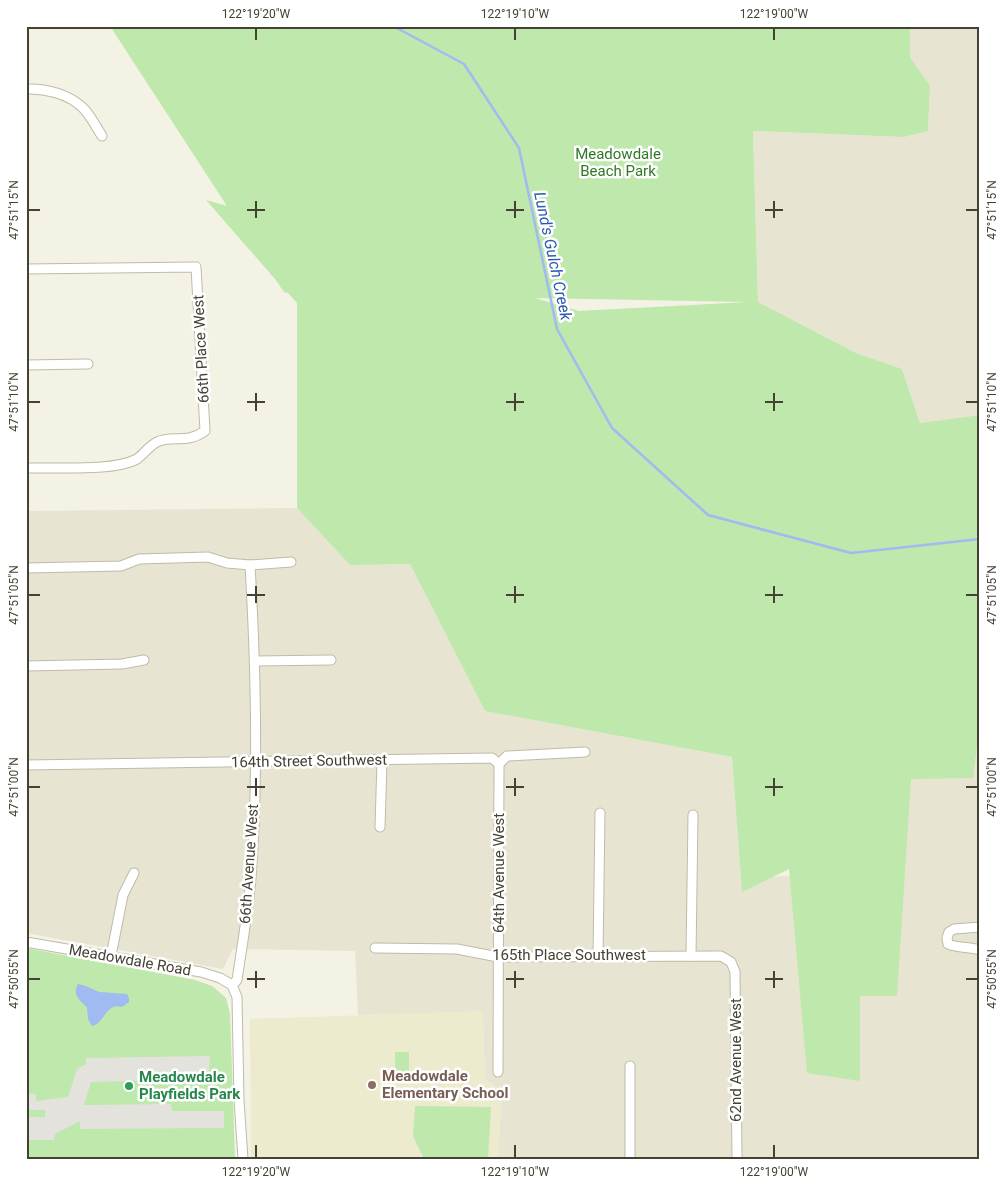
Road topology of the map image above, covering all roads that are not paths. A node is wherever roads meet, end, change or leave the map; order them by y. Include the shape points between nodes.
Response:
1 (26, 89) edge
2 (102, 136) dead end
3 (26, 269) edge
4 (88, 364) dead end
5 (26, 365) edge
6 (26, 468) edge
7 (291, 562) dead end
8 (250, 565) junction
9 (26, 568) edge
10 (144, 660) dead end
11 (331, 660) dead end
12 (256, 661) junction
13 (26, 666) edge
14 (585, 752) dead end
15 (382, 761) junction
16 (256, 762) junction
17 (499, 764) junction
18 (26, 765) edge
19 (600, 813) dead end
20 (693, 815) dead end
21 (380, 827) dead end
22 (134, 873) dead end
23 (980, 927) edge
24 (26, 942) edge
25 (375, 948) dead end
26 (980, 950) edge
27 (111, 956) junction
28 (598, 956) junction
29 (691, 956) junction
30 (498, 957) junction
31 (731, 962) joint
32 (232, 985) junction
33 (630, 1066) dead end
34 (498, 1072) dead end
35 (243, 1159) edge
36 (630, 1159) edge
37 (736, 1159) edge

1 - 2 street via 51,91 75,102
3 - 6 street, 66th Place West via 196,267 205,431 186,440 158,441 138,458 124,464
4 - 5 street
7 - 8 street
8 - 9 street via 199,557 139,559 121,566
8 - 12 street, 66th Avenue West
10 - 13 street via 122,664
11 - 12 street
12 - 16 street, 66th Avenue West
14 - 17 street via 507,756
15 - 16 street, 164th Street Southwest
15 - 17 street, 164th Street Southwest via 492,758
15 - 21 street
16 - 18 street, 164th Street Southwest
16 - 32 street, 66th Avenue West via 251,879 237,980
17 - 30 street, 64th Avenue West
19 - 28 street
20 - 29 street
22 - 27 street via 123,895
23 - 26 street via 954,929 947,938 952,946
24 - 27 street, Meadowdale Road
25 - 30 street, 165th Place Southwest via 456,949
27 - 32 street, Meadowdale Road via 201,972
28 - 29 street, 165th Place Southwest
28 - 30 street, 165th Place Southwest
29 - 31 street, 165th Place Southwest via 721,956
30 - 34 street, 64th Avenue West
31 - 37 street, 62nd Avenue West via 735,972
32 - 35 street via 237,998
33 - 36 street

